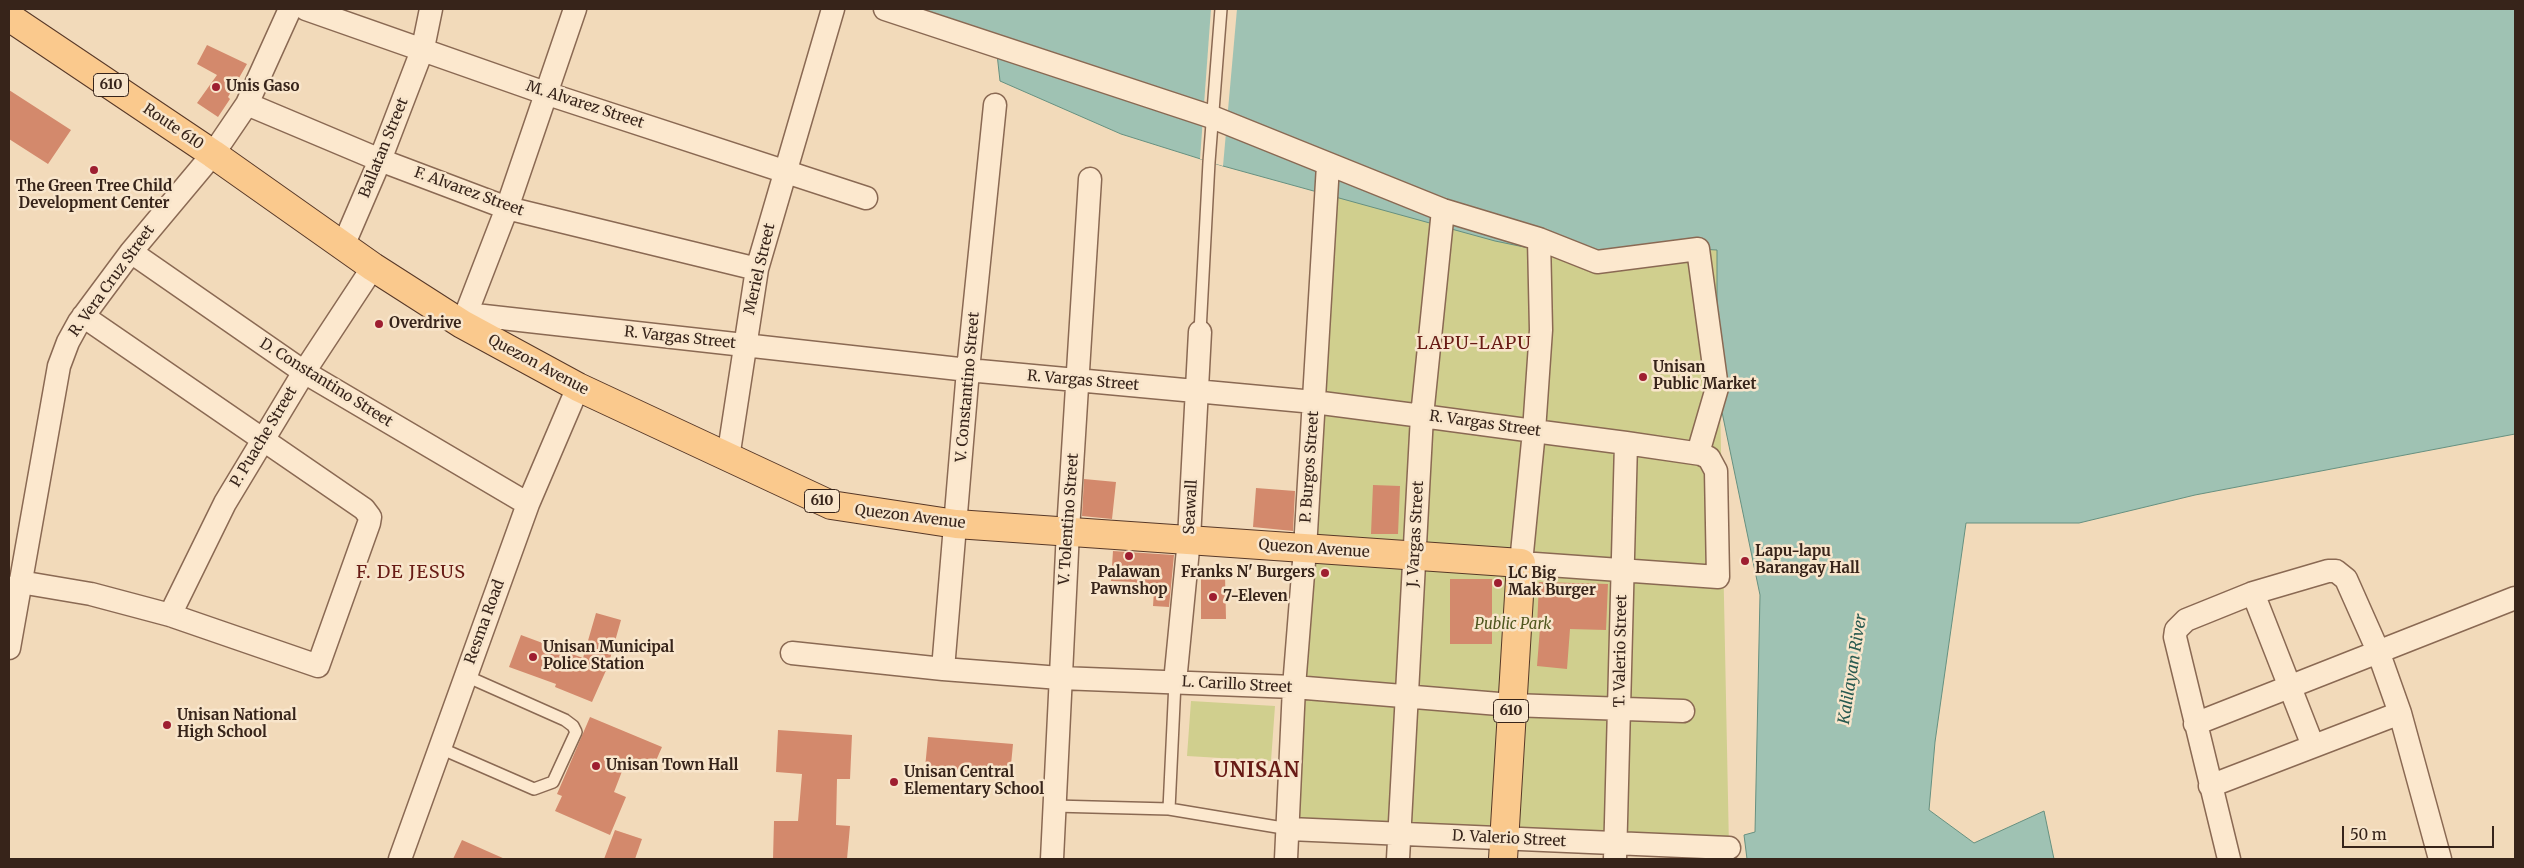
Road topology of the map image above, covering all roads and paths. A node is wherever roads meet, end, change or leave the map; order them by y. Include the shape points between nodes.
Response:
1 (290, 9) edge
2 (306, 9) edge
3 (431, 9) edge
4 (575, 9) edge
5 (833, 9) edge
6 (885, 9) edge
7 (1222, 9) edge
8 (9, 17) edge
9 (423, 48) junction
10 (548, 94) junction
11 (247, 104) junction
12 (995, 105) dead end
13 (1212, 117) junction
14 (213, 154) junction
15 (380, 160) junction
16 (1328, 165) junction
17 (784, 171) junction
18 (1090, 179) dead end
19 (866, 198) dead end
20 (507, 208) junction
21 (1443, 210) junction
22 (1539, 240) junction
23 (343, 246) junction
24 (131, 252) junction
25 (372, 267) junction
26 (757, 269) junction
27 (83, 316) junction
28 (464, 319) junction
29 (1200, 332) joint
30 (744, 345) junction
31 (968, 370) junction
32 (304, 372) junction
33 (1079, 381) junction
34 (578, 387) junction
35 (1197, 390) junction
36 (1314, 402) junction
37 (1422, 416) junction
38 (1534, 431) junction
39 (263, 439) junction
40 (1626, 443) junction
41 (1703, 455) junction
42 (728, 458) junction
43 (528, 504) junction
44 (956, 524) junction
45 (1068, 531) junction
46 (1190, 539) junction
47 (1305, 549) junction
48 (1415, 557) junction
49 (1521, 563) junction
50 (1622, 570) junction
51 (20, 582) junction
52 (2253, 593) junction
53 (2515, 598) edge
54 (170, 615) junction
55 (9, 648) edge
56 (2378, 651) junction
57 (792, 653) dead end
58 (943, 669) junction
59 (466, 676) junction
60 (1060, 678) junction
61 (1176, 682) junction
62 (1294, 687) junction
63 (2289, 689) junction
64 (1406, 695) junction
65 (1511, 705) junction
66 (1620, 710) junction
67 (1683, 711) dead end
68 (2400, 713) junction
69 (2195, 724) junction
70 (2313, 746) junction
71 (440, 748) junction
72 (2210, 786) junction
73 (1054, 806) junction
74 (1169, 809) junction
75 (1289, 830) junction
76 (1400, 833) junction
77 (1729, 848) dead end
78 (1504, 849) edge
79 (1615, 851) edge
80 (2434, 858) edge
81 (400, 859) edge
82 (1052, 859) edge
83 (1286, 859) edge
84 (1398, 859) edge
85 (2229, 859) edge

1 - 11 street, R. Vera Cruz Street
2 - 9 street, M. Alvarez Street
3 - 9 street, Ballatan Street
4 - 10 street
5 - 17 street, Meriel Street
6 - 13 street
7 - 13 lane
8 - 14 main road, Route 610 / 610
9 - 10 street, M. Alvarez Street
9 - 15 street, Ballatan Street
10 - 17 street, M. Alvarez Street
10 - 20 street
11 - 14 street, R. Vera Cruz Street
11 - 15 street, F. Alvarez Street
12 - 31 street, V. Constantino Street
13 - 16 street
13 - 29 lane
14 - 23 main road, Quezon Avenue / 610
14 - 24 street, R. Vera Cruz Street
15 - 20 street, F. Alvarez Street
15 - 23 street, Ballatan Street
16 - 21 street
16 - 36 street, P. Burgos Street
17 - 19 street, M. Alvarez Street
17 - 26 street, Meriel Street
18 - 33 street, V. Tolentino Street
20 - 26 street, F. Alvarez Street
20 - 28 street
21 - 22 street
21 - 37 street, J. Vargas Street
22 - 38 street via 1541,330
22 - 41 street via 1597,262 1698,249 1716,388
23 - 25 main road, Quezon Avenue / 610
24 - 27 street, R. Vera Cruz Street
24 - 32 street, D. Constantino Street
25 - 28 main road, Quezon Avenue / 610
25 - 32 street, P. Puache Street
26 - 30 street, Meriel Street
27 - 39 street
27 - 51 street, R. Vera Cruz Street via 59,366
28 - 30 street, R. Vargas Street
28 - 34 main road, Quezon Avenue / 610
29 - 35 street, Seawall
30 - 31 street, R. Vargas Street
30 - 42 street, Meriel Street
31 - 33 street, R. Vargas Street
31 - 44 street, V. Constantino Street
32 - 39 street, P. Puache Street
32 - 43 street, D. Constantino Street
33 - 35 street, R. Vargas Street
33 - 45 street, V. Tolentino Street
34 - 42 main road, Quezon Avenue / 610
34 - 43 street, Resma Road
35 - 36 street, R. Vargas Street
35 - 46 street, Seawall
36 - 37 street, R. Vargas Street
36 - 47 street, P. Burgos Street
37 - 38 street, R. Vargas Street
37 - 48 street, J. Vargas Street
38 - 40 street, R. Vargas Street
38 - 49 street
39 - 54 street, P. Puache Street via 224,503
39 - 54 street via 364,509 370,517 318,666
40 - 41 street, R. Vargas Street
40 - 50 street, T. Valerio Street
41 - 50 street via 1716,471 1718,577
42 - 44 main road, Quezon Avenue / 610 via 831,505
43 - 59 street, Resma Road
44 - 45 main road, Quezon Avenue / 610
44 - 58 street, V. Constantino Street
45 - 46 main road, Quezon Avenue / 610
45 - 60 street, V. Tolentino Street
46 - 47 main road, Quezon Avenue / 610
46 - 61 street, Seawall
47 - 48 main road, Quezon Avenue / 610
47 - 62 street, P. Burgos Street
48 - 49 main road, Quezon Avenue / 610
48 - 64 street, J. Vargas Street
49 - 50 street
49 - 65 main road, 610
50 - 66 street, T. Valerio Street
51 - 54 street via 91,594
51 - 55 street, R. Vera Cruz Street
52 - 56 street via 2336,571 2346,580
52 - 63 street
52 - 69 street via 2186,620 2176,630
53 - 56 street
56 - 63 street
56 - 68 street
57 - 58 street, L. Carillo Street
58 - 60 street, L. Carillo Street
59 - 71 street, Resma Road
59 - 71 lane via 565,720 576,732 553,782 534,789
60 - 61 street, L. Carillo Street
60 - 73 street, V. Tolentino Street
61 - 62 street, L. Carillo Street
61 - 74 lane
62 - 64 street, L. Carillo Street
62 - 75 street, P. Burgos Street
63 - 69 street
63 - 70 street
64 - 65 street, L. Carillo Street
64 - 76 street, J. Vargas Street
65 - 66 street, L. Carillo Street
65 - 78 main road, 610
66 - 67 street, L. Carillo Street
66 - 79 street, T. Valerio Street
68 - 70 street
68 - 80 street
69 - 72 street
70 - 72 street
71 - 81 street, Resma Road
72 - 85 street
73 - 74 lane
73 - 82 street, V. Tolentino Street
74 - 75 lane
75 - 76 street, D. Valerio Street
75 - 83 street, P. Burgos Street
76 - 78 street, D. Valerio Street
76 - 84 street, J. Vargas Street
77 - 79 street, D. Valerio Street
78 - 79 street, D. Valerio Street

